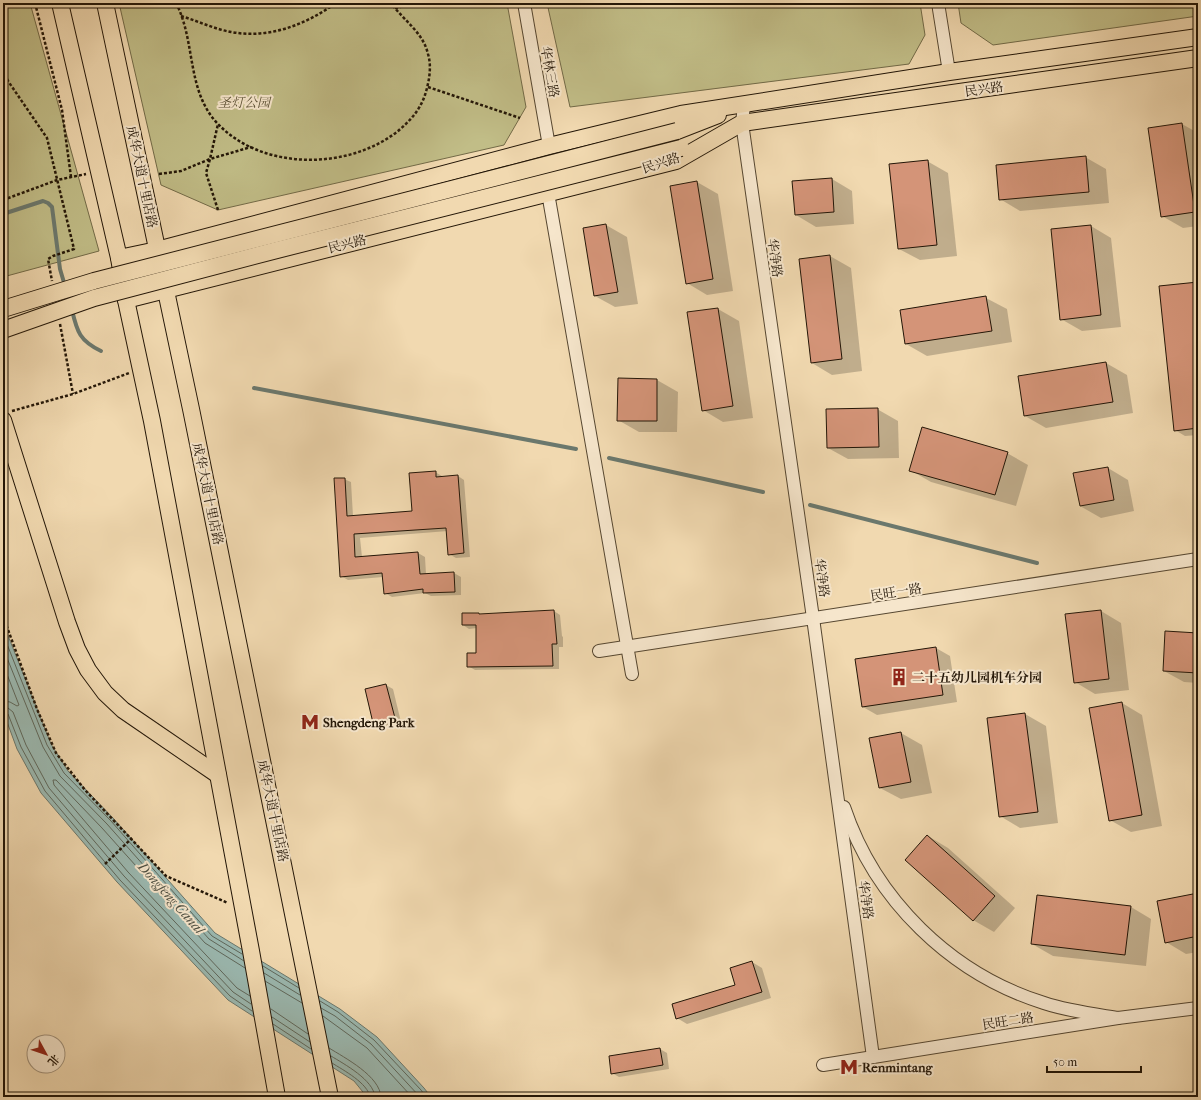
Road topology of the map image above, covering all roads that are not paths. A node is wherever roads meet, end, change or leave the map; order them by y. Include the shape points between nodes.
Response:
1 (60, 3) edge
2 (105, 3) edge
3 (524, 3) edge
4 (938, 3) edge
5 (1198, 37) edge
6 (1198, 58) edge
7 (949, 72) junction
8 (744, 105) junction
9 (742, 123) junction
10 (549, 146) junction
11 (548, 193) junction
12 (157, 250) junction
13 (119, 258) junction
14 (165, 290) junction
15 (126, 300) junction
16 (3, 309) edge
17 (3, 330) edge
18 (6, 416) edge
19 (1198, 560) edge
20 (813, 618) junction
21 (627, 647) junction
22 (599, 651) dead end
23 (632, 674) dead end
24 (218, 776) junction
25 (836, 781) junction
26 (1198, 1008) edge
27 (1118, 1018) junction
28 (873, 1057) junction
29 (823, 1065) dead end
30 (277, 1097) edge
31 (330, 1097) edge

1 - 13 main road
2 - 12 main road, 成华大道十里店路
3 - 10 street, 华林三路
4 - 7 street
5 - 7 main road, 民兴路
6 - 9 main road, 民兴路
7 - 8 main road, 民兴路
8 - 9 street, 华净路
8 - 10 main road, 民兴路 via 681,114
8 - 16 main road, 民兴路, bridge via 677,131 101,279
9 - 11 main road, 民兴路 via 676,161
9 - 17 main road, 民兴路, bridge via 681,148 94,298
9 - 20 street, 华净路
10 - 12 main road, 民兴路
11 - 14 main road, 民兴路
11 - 21 street
12 - 13 main road, 民兴路
12 - 14 main road, 成华大道十里店路
13 - 15 main road
14 - 15 main road, 民兴路
14 - 31 main road, 成华大道十里店路
15 - 24 main road via 152,421
18 - 24 main road via 16,457 67,622 88,670 123,710
19 - 20 street, 民旺一路
20 - 21 street, 民旺一路
20 - 25 street, 华净路
21 - 22 street, 民旺一路
21 - 23 street
24 - 30 main road
25 - 27 street via 852,825 880,882 904,913 932,941 967,968 997,984 1043,1003
25 - 28 street, 华净路
26 - 27 street, 民旺二路
27 - 28 street, 民旺二路
28 - 29 street, 民旺二路

